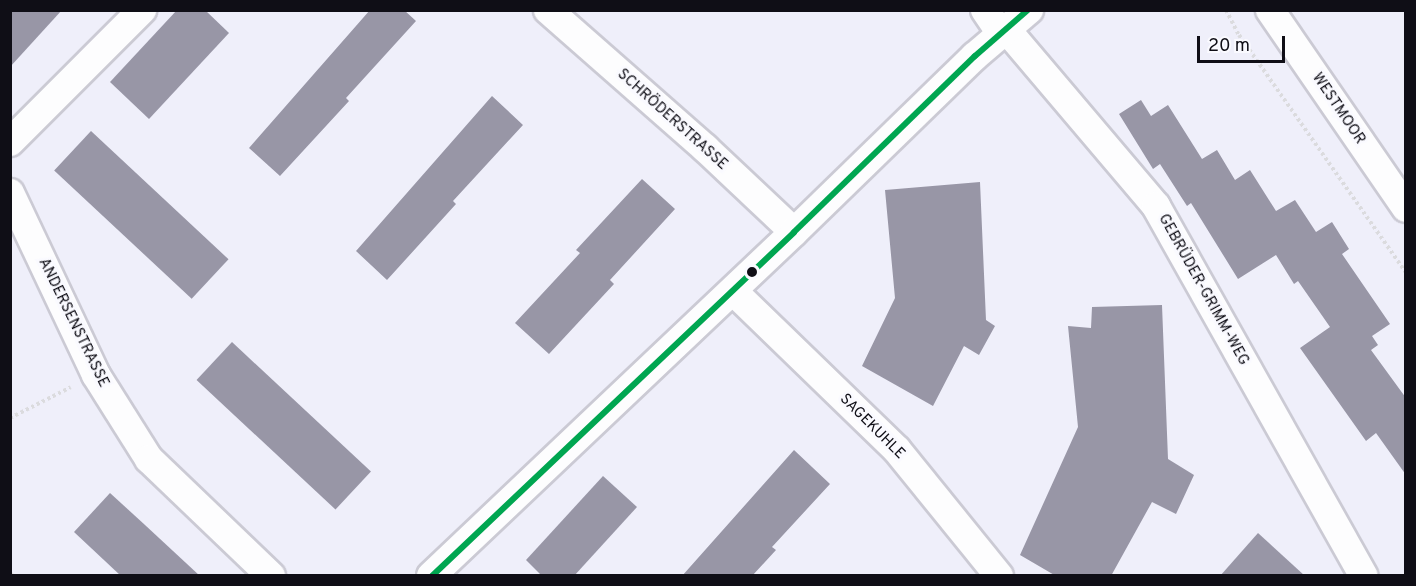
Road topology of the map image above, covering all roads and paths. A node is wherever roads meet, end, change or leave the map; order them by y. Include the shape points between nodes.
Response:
1 (142, 10) edge
2 (548, 10) edge
3 (985, 10) edge
4 (1029, 10) edge
5 (1226, 10) edge
6 (1270, 10) edge
7 (1004, 32) junction
8 (10, 142) edge
9 (10, 193) edge
10 (1406, 208) edge
11 (794, 232) junction
12 (1406, 273) edge
13 (733, 291) junction
14 (96, 375) junction
15 (10, 418) edge
16 (271, 576) edge
17 (431, 576) edge
18 (999, 576) edge
19 (1364, 576) edge

1 - 8 street
2 - 11 street, SCHRÖDERSTRASSE
3 - 7 street, GEBRÜDER-GRIMM-WEG
4 - 7 street
5 - 12 path via 1239,35
6 - 10 street, WESTMOOR
7 - 11 street
7 - 19 street, GEBRÜDER-GRIMM-WEG via 1155,206
9 - 14 street, ANDERSENSTRASSE
11 - 13 street
13 - 17 street
13 - 18 street, SAGEKUHLE via 897,450
14 - 15 path
14 - 16 street, ANDERSENSTRASSE via 149,459

